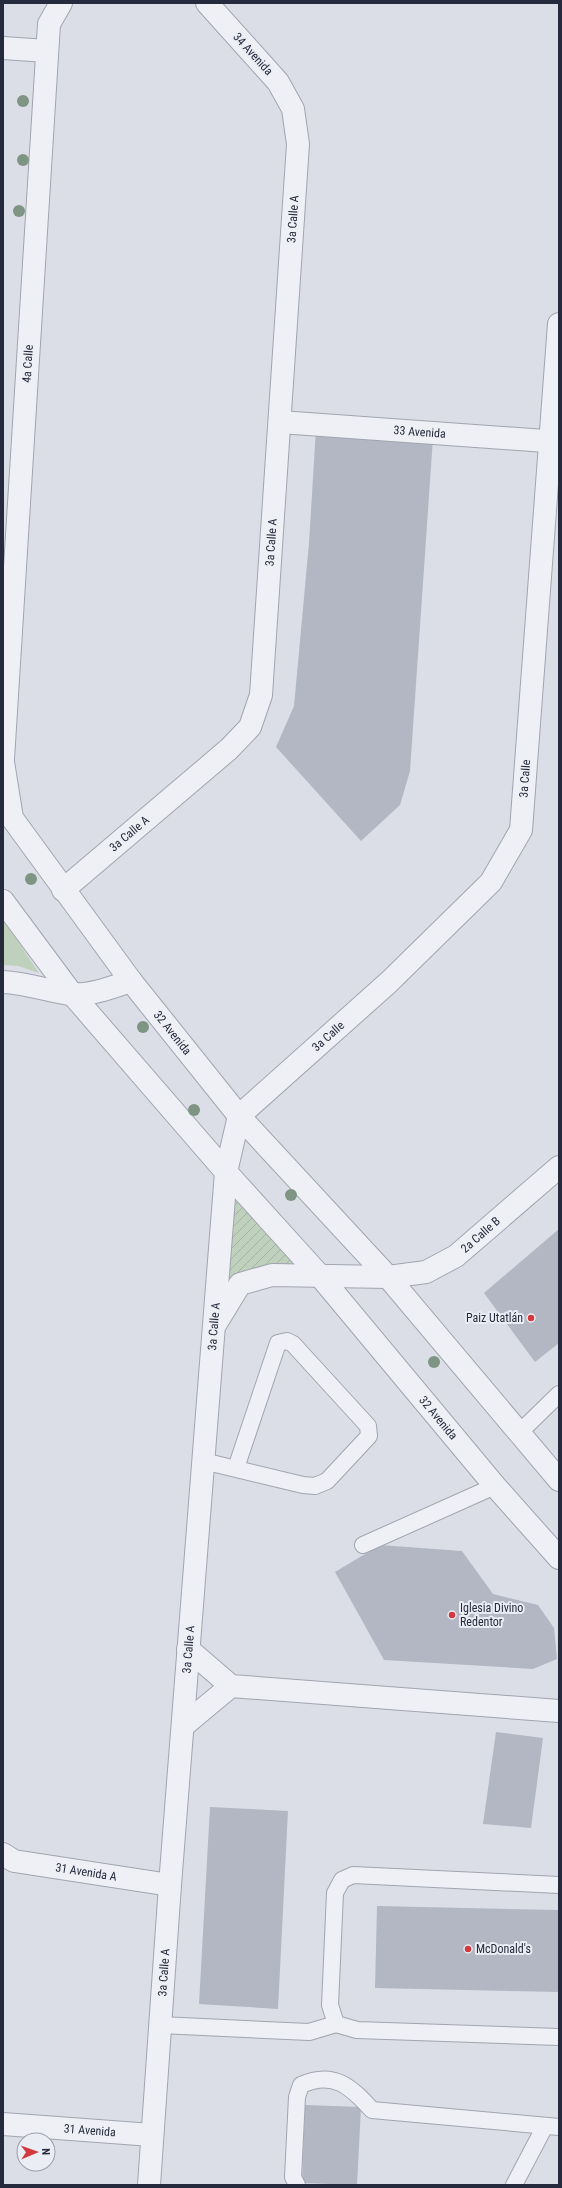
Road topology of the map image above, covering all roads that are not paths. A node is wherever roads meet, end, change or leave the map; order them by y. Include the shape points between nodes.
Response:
1 (61, 3) edge
2 (207, 3) edge
3 (3, 48) edge
4 (47, 51) junction
5 (293, 109) joint
6 (559, 324) edge
7 (280, 422) junction
8 (555, 441) edge
9 (7, 647) edge
10 (3, 758) edge
11 (3, 762) edge
12 (63, 890) junction
13 (3, 901) edge
14 (3, 982) edge
15 (131, 982) junction
16 (72, 994) junction
17 (239, 1116) junction
18 (559, 1167) edge
19 (226, 1172) junction
20 (320, 1276) junction
21 (388, 1277) junction
22 (212, 1329) junction
23 (559, 1394) edge
24 (519, 1433) junction
25 (204, 1461) junction
26 (236, 1468) junction
27 (559, 1480) edge
28 (495, 1486) junction
29 (363, 1545) dead end
30 (559, 1558) edge
31 (188, 1649) junction
32 (231, 1686) junction
33 (559, 1711) edge
34 (183, 1726) junction
35 (3, 1854) edge
36 (170, 1885) junction
37 (559, 1885) edge
38 (336, 2024) junction
39 (160, 2025) junction
40 (559, 2037) edge
41 (3, 2124) edge
42 (552, 2127) edge
43 (152, 2135) junction
44 (149, 2185) edge
45 (298, 2185) edge
46 (514, 2185) edge

1 - 4 street, 4a Calle via 49,24
2 - 5 street, 34 Avenida via 278,82
3 - 4 street
4 - 9 street, 4a Calle
5 - 7 street, 3a Calle A via 298,144
6 - 8 street, 3a Calle
7 - 8 street, 33 Avenida
7 - 12 street, 3a Calle A via 261,694 250,727 229,749
8 - 17 street, 3a Calle via 521,830 491,882 390,982
9 - 10 street, 4a Calle
11 - 12 street, 32 Avenida via 12,818
12 - 15 street, 32 Avenida
13 - 16 street, 32 Avenida
14 - 16 street via 22,983
15 - 16 street via 104,990
15 - 17 street, 32 Avenida
16 - 19 street, 32 Avenida
17 - 19 street, 3a Calle A
17 - 21 street, 32 Avenida
18 - 21 street, 2a Calle B via 456,1256 426,1272
19 - 20 street, 32 Avenida
19 - 22 street, 3a Calle A
20 - 21 street
20 - 22 street via 272,1275 240,1284
20 - 28 street, 32 Avenida
21 - 24 street, 32 Avenida
22 - 25 street, 3a Calle A
23 - 24 lane
24 - 27 street, 32 Avenida
25 - 26 lane
25 - 31 street, 3a Calle A
26 - 26 lane via 316,1486 327,1481 369,1436 368,1426 293,1344 287,1341 278,1343
28 - 29 lane
28 - 30 street, 32 Avenida
31 - 32 street
31 - 34 street, 3a Calle A
32 - 33 street
32 - 34 street
34 - 36 street, 3a Calle A
35 - 36 street, 31 Avenida A via 14,1861
36 - 39 street, 3a Calle A
37 - 38 lane via 353,1875 342,1880 335,1893 330,2005
38 - 39 lane via 309,2032
38 - 40 lane via 357,2030
39 - 43 street, 3a Calle A
41 - 43 street, 31 Avenida
42 - 45 lane via 372,2110 352,2089 340,2081 314,2079 302,2085 297,2097 292,2177
42 - 46 lane
43 - 44 street, 3a Calle A

